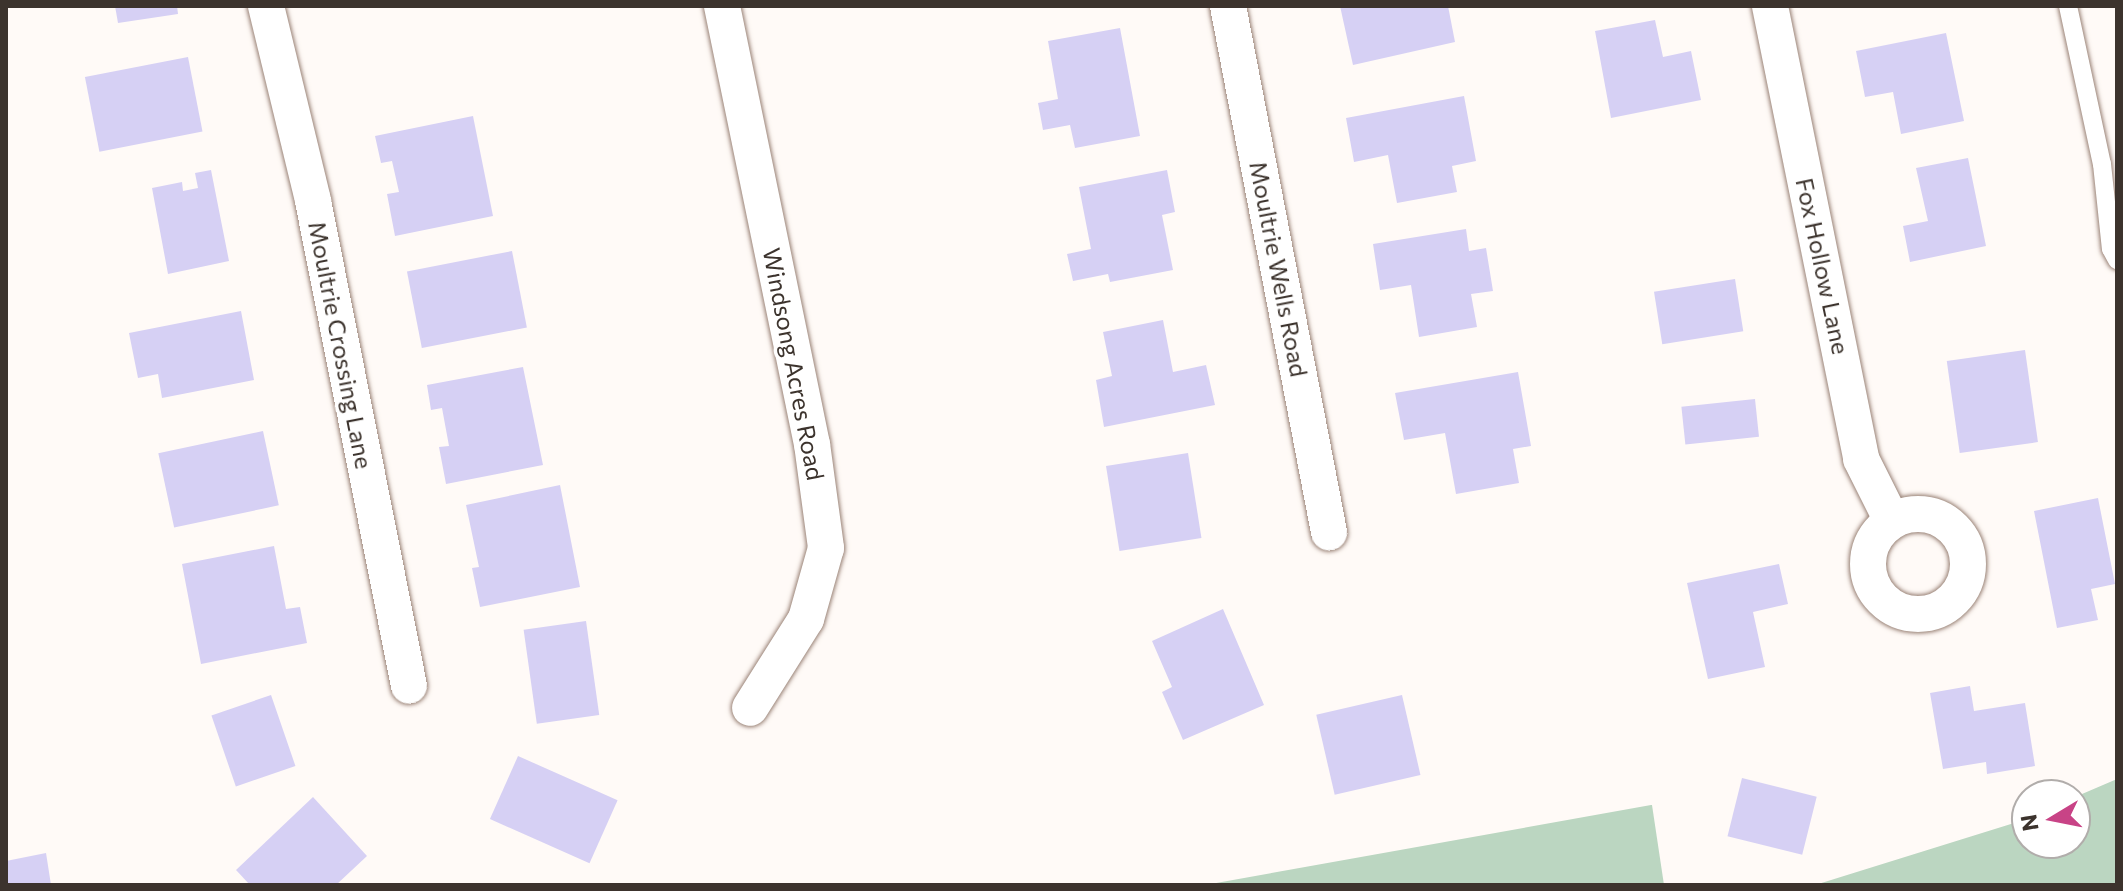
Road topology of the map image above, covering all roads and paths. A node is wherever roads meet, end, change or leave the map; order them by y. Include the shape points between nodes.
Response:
1 (266, 6) edge
2 (722, 6) edge
3 (1228, 6) edge
4 (1770, 6) edge
5 (2068, 6) edge
6 (2117, 260) edge
7 (1892, 521) dead end
8 (1329, 532) dead end
9 (409, 686) dead end
10 (750, 708) dead end

1 - 9 street, Moultrie Crossing Lane via 313,201
2 - 10 street, Windsong Acres Road via 812,444 826,548 806,619
3 - 8 street, Moultrie Wells Road
4 - 7 street, Fox Hollow Lane via 1861,459
5 - 6 lane

